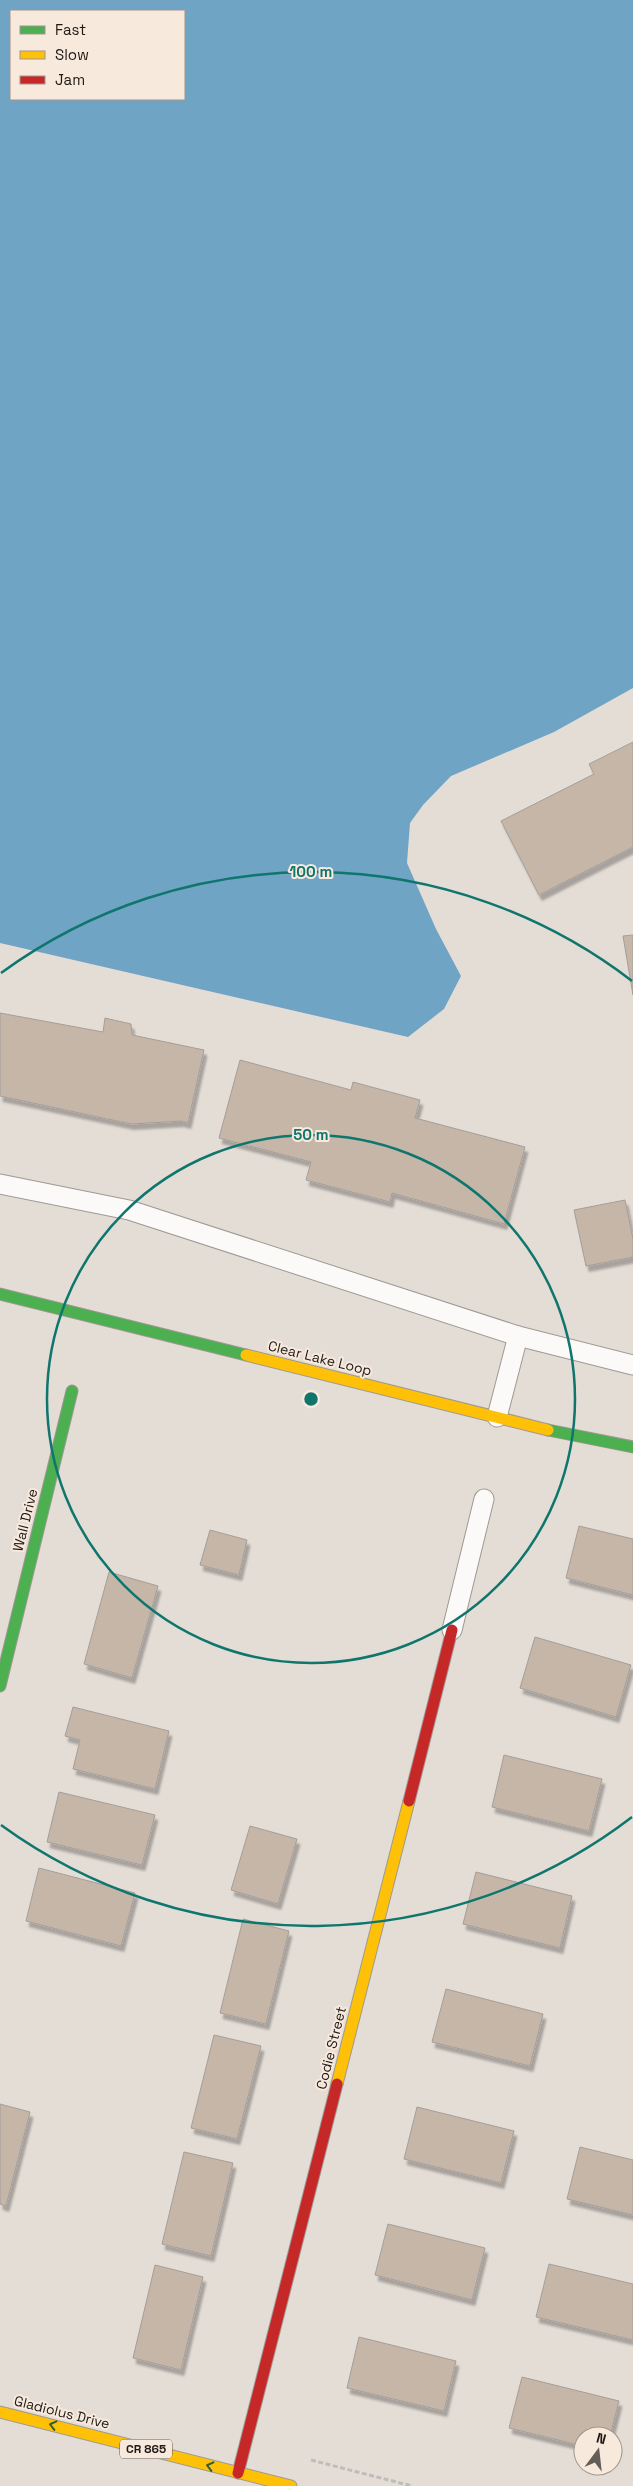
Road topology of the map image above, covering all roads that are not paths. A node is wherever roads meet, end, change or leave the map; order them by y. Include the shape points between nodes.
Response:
1 (0, 1184) edge
2 (0, 1294) edge
3 (518, 1336) junction
4 (633, 1365) edge
5 (72, 1391) dead end
6 (497, 1417) junction
7 (633, 1447) edge
8 (484, 1499) dead end
9 (452, 1630) joint
10 (0, 1686) edge
11 (0, 2412) edge
12 (238, 2473) junction
13 (291, 2486) edge

1 - 3 lane via 128,1210
2 - 6 street, Clear Lake Loop
3 - 4 lane
3 - 6 lane
5 - 10 street, Wall Drive
6 - 7 street, Clear Lake Loop
8 - 9 lane
9 - 12 street, Codie Street
12 -> 11 street, Gladiolus Drive / CR 865
12 - 13 street, Gladiolus Drive / CR 865

